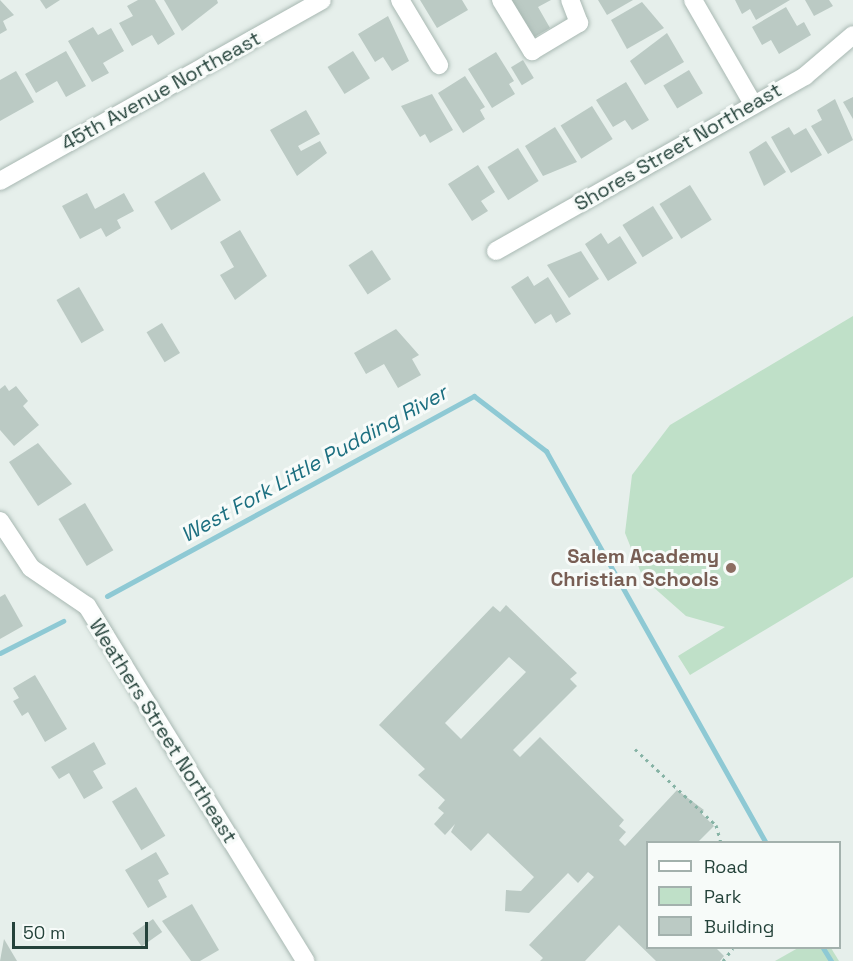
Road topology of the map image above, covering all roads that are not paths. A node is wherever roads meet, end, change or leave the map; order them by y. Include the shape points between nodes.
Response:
1 (322, 0) edge
2 (400, 0) edge
3 (501, 0) edge
4 (570, 0) edge
5 (693, 0) edge
6 (853, 35) edge
7 (439, 66) dead end
8 (753, 104) junction
9 (0, 181) edge
10 (496, 251) dead end
11 (0, 521) edge
12 (304, 961) edge

1 - 9 street, 45th Avenue Northeast
2 - 7 street
3 - 4 street via 532,51 579,23
5 - 8 street
6 - 8 street, Shores Street Northeast via 805,76
8 - 10 street, Shores Street Northeast
11 - 12 street, Weathers Street Northeast via 32,568 87,606

